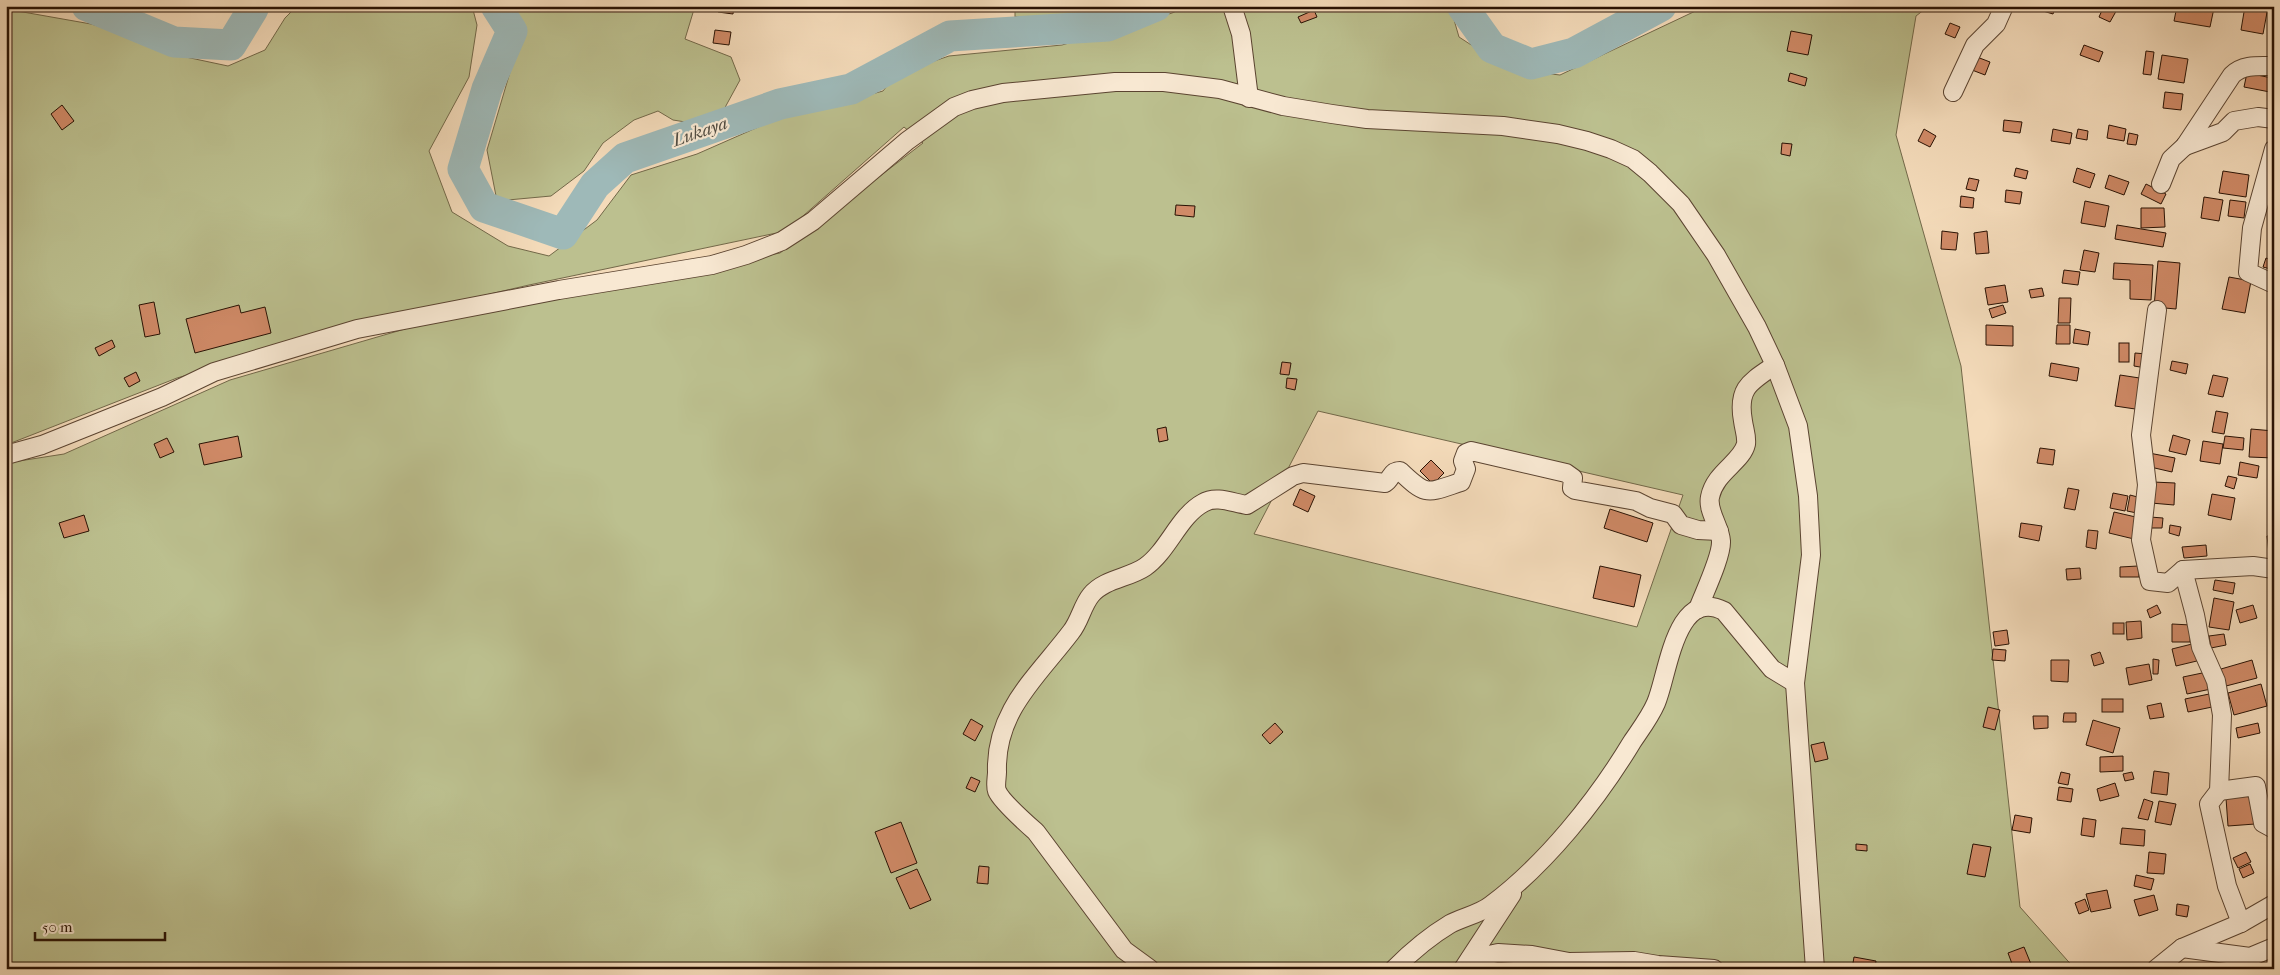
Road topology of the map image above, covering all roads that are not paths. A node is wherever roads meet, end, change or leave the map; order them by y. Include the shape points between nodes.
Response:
1 (1232, 6) edge
2 (2004, 6) edge
3 (2274, 66) edge
4 (1953, 92) dead end
5 (1249, 98) junction
6 (2274, 119) edge
7 (2185, 146) junction
8 (2274, 149) edge
9 (2161, 184) dead end
10 (2274, 284) edge
11 (2157, 310) dead end
12 (1775, 365) junction
13 (6, 455) edge
14 (1719, 531) junction
15 (2274, 569) edge
16 (2182, 570) junction
17 (1698, 609) junction
18 (1795, 683) junction
19 (2220, 791) junction
20 (2274, 829) edge
21 (1524, 877) junction
22 (2274, 904) edge
23 (2241, 923) junction
24 (2274, 947) edge
25 (2182, 948) junction
26 (1467, 964) edge
27 (1150, 969) edge
28 (1394, 969) edge
29 (1714, 969) edge
30 (1815, 969) edge
31 (2156, 969) edge

1 - 5 street via 1241,34
2 - 4 street via 1996,24 1975,45
3 - 7 street via 2238,70
5 - 12 street via 1367,119 1503,126 1558,134 1611,149 1633,159 1672,194 1716,255
5 - 13 street via 1172,83 1115,82 1003,93 972,100 954,107 907,141 813,221 782,241 746,255 357,329 214,372 61,438
6 - 7 street via 2258,117 2234,121 2223,132
7 - 9 street via 2171,160
8 - 10 street via 2252,228 2248,272
11 - 16 street via 2141,435 2147,485 2141,540 2150,581 2168,583
12 - 14 street via 1749,383 1742,393 1745,446 1718,478 1710,497
12 - 18 street via 1798,426 1808,496 1811,549
14 - 17 street via 1720,551
14 - 27 street via 1681,525 1673,514 1636,501 1575,490 1572,488 1573,478 1566,474 1471,451 1466,453 1466,469 1461,482 1432,492 1419,490 1400,471 1391,474 1386,483 1303,474 1294,476 1247,505 1227,500 1204,502 1191,513 1164,550 1144,568 1111,581 1091,594 1073,630 1028,684 1002,729 996,760 997,791 1036,832 1124,950
15 - 16 street via 2253,566
16 - 19 street via 2196,615 2201,647 2218,689 2222,715
17 - 18 street via 1724,611 1772,669
17 - 21 street via 1680,627 1656,704 1624,755 1594,798
18 - 30 street
19 - 20 street via 2256,786 2264,823
19 - 23 street via 2209,804 2227,886
21 - 26 street
21 - 28 street via 1490,906 1449,925
22 - 23 street
23 - 25 street
24 - 25 street via 2250,957
25 - 31 street
26 - 29 street via 1498,953 1568,962 1634,961

